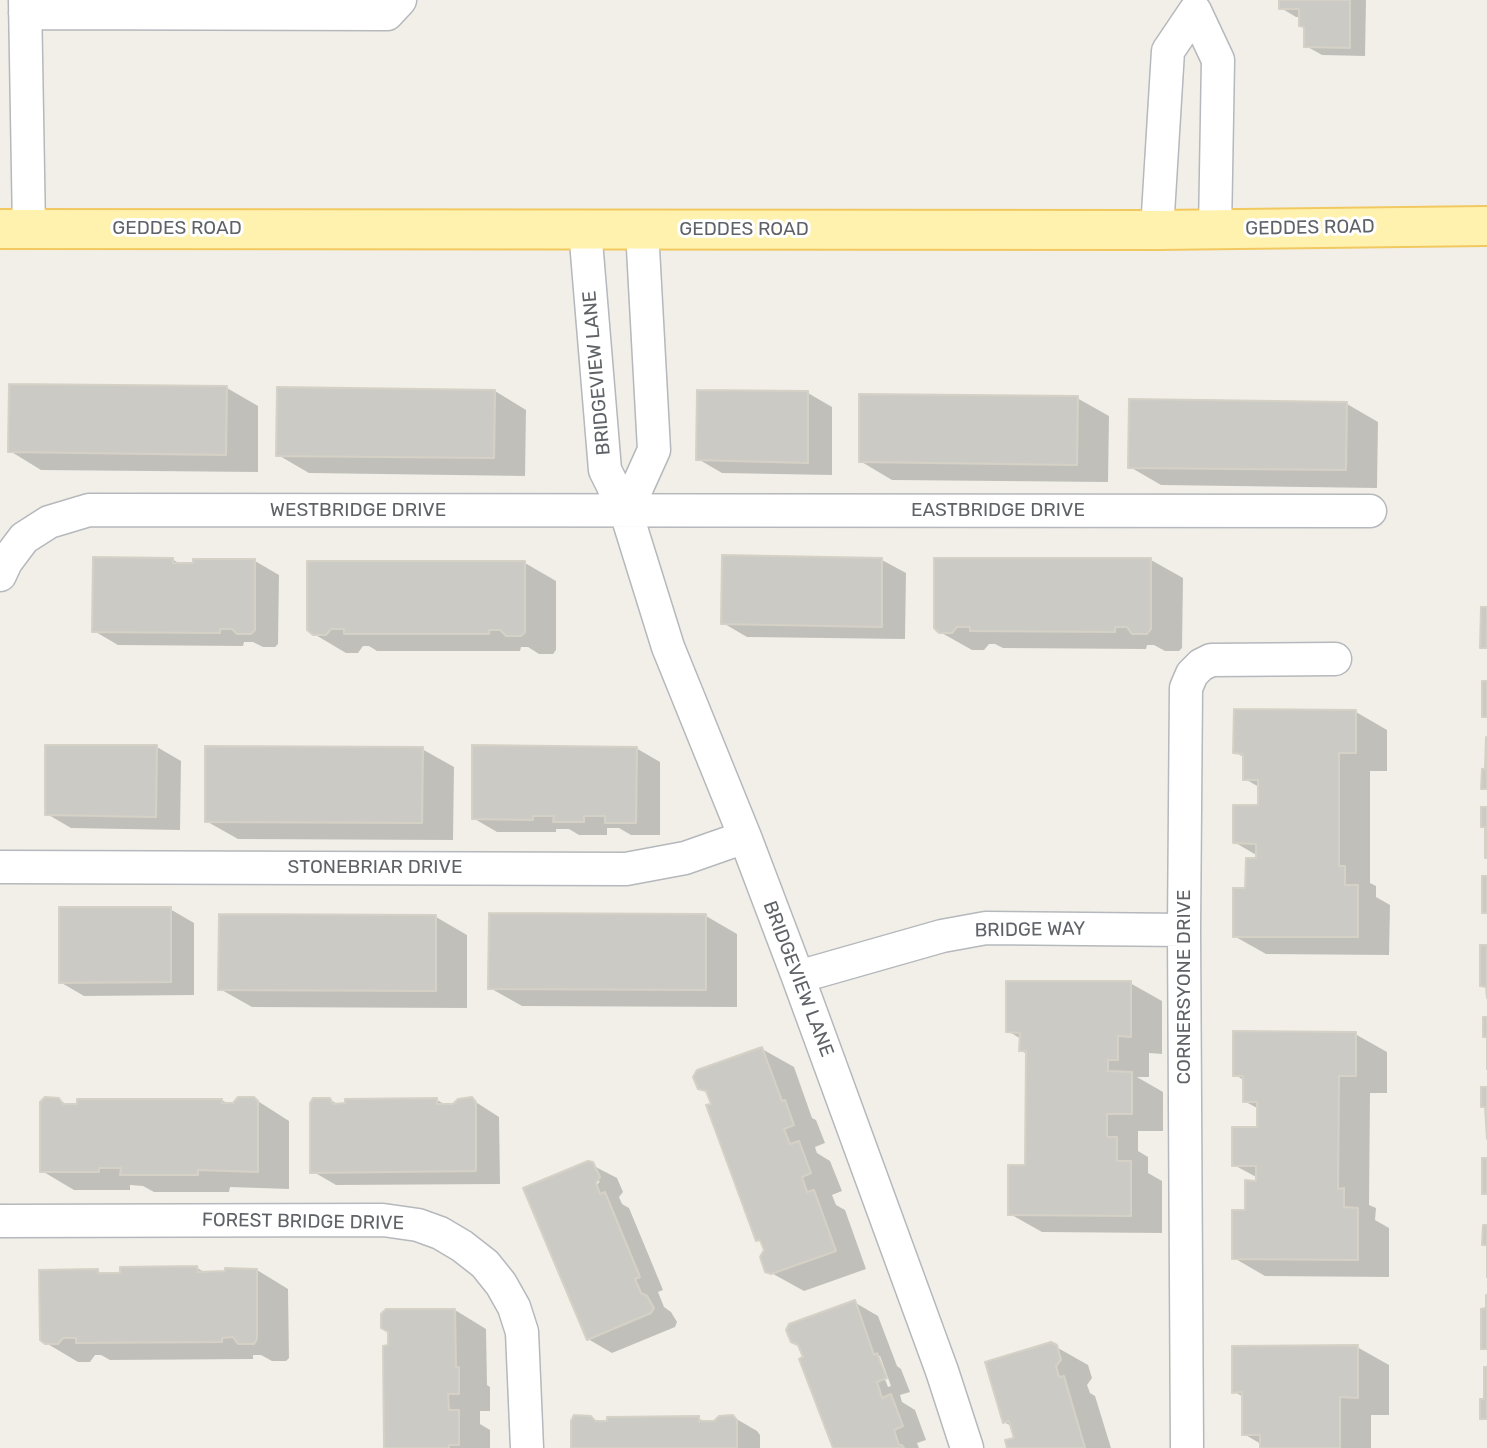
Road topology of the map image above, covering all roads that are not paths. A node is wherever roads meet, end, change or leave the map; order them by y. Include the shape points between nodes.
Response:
1 (400, 0) edge
2 (1195, 5) edge
3 (25, 7) edge
4 (1487, 226) edge
5 (15, 229) edge
6 (585, 229) junction
7 (642, 230) junction
8 (1157, 230) junction
9 (1216, 230) junction
10 (1370, 511) dead end
11 (626, 512) junction
12 (0, 575) edge
13 (1335, 659) dead end
14 (745, 837) junction
15 (0, 867) edge
16 (1184, 930) junction
17 (798, 977) junction
18 (0, 1221) edge
19 (527, 1448) edge
20 (967, 1448) edge
21 (1187, 1448) edge

1 - 3 street via 387,14
2 - 8 street via 1168,51
2 - 9 street via 1218,60
3 - 5 street
4 - 9 main road, GEDDES ROAD
5 - 6 main road, GEDDES ROAD
6 - 7 main road, GEDDES ROAD
6 - 11 street, BRIDGEVIEW LANE via 605,470
7 - 8 main road, GEDDES ROAD
7 - 11 street via 654,450
8 - 9 main road, GEDDES ROAD
10 - 11 street, EASTBRIDGE DRIVE
11 - 12 street, WESTBRIDGE DRIVE via 89,510 49,522 24,538
11 - 14 street, BRIDGEVIEW LANE via 668,647
13 - 16 street, CORNERSYONE DRIVE via 1222,658 1201,665 1192,674 1185,707
14 - 15 street, STONEBRIAR DRIVE via 685,858 626,869
14 - 17 street, BRIDGEVIEW LANE
16 - 17 street, BRIDGE WAY via 986,928
16 - 21 street, CORNERSYONE DRIVE
17 - 20 street, BRIDGEVIEW LANE
18 - 19 street, FOREST BRIDGE DRIVE via 383,1220 440,1233 485,1265 514,1307 523,1332

